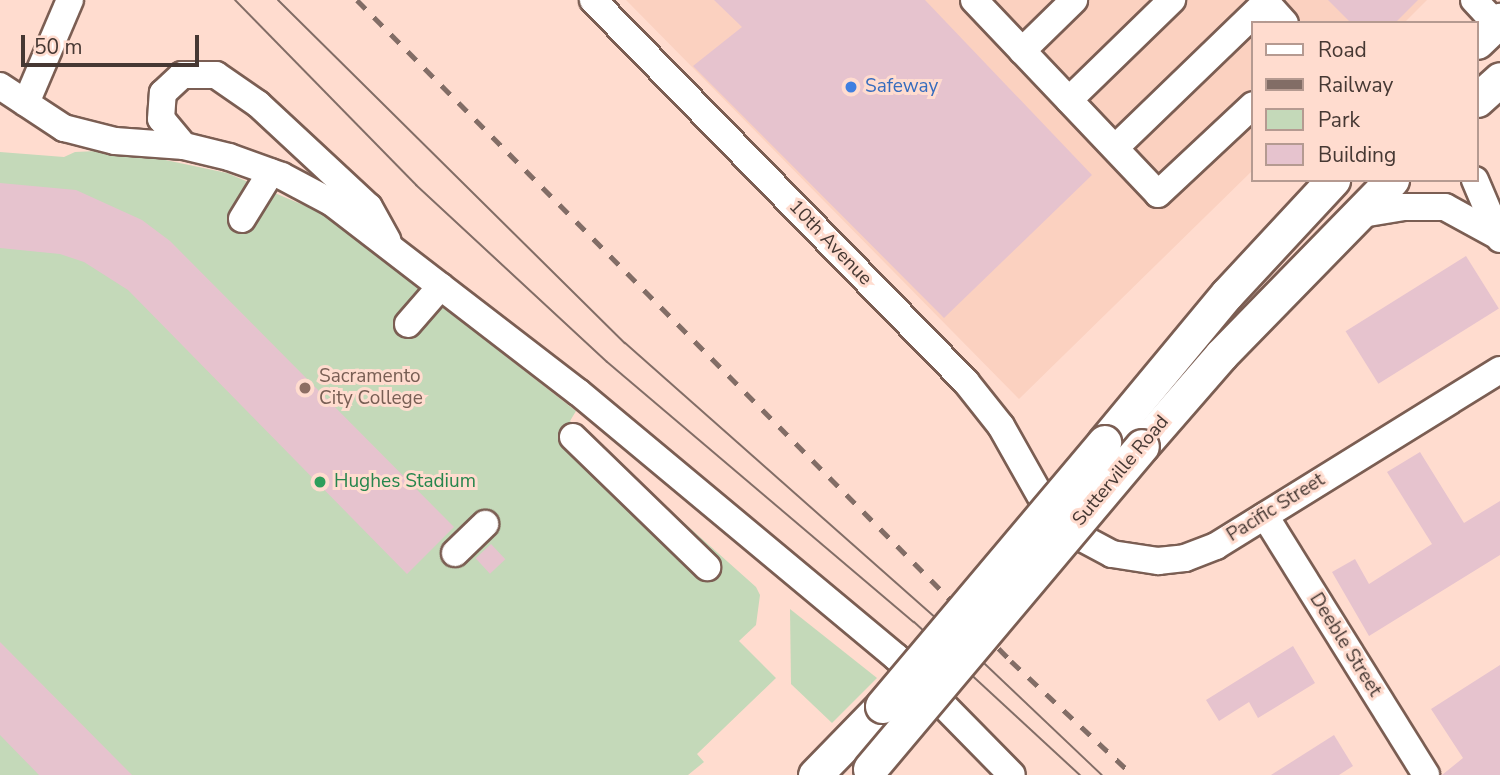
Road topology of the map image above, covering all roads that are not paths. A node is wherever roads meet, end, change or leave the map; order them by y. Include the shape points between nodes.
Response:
1 (71, 0) edge
2 (593, 0) edge
3 (974, 0) edge
4 (1074, 0) edge
5 (1172, 0) edge
6 (1474, 0) edge
7 (1265, 1) edge
8 (1283, 21) edge
9 (1493, 29) edge
10 (1022, 51) junction
11 (0, 86) edge
12 (1069, 100) junction
13 (26, 103) junction
14 (1252, 106) edge
15 (184, 146) junction
16 (1115, 149) junction
17 (271, 172) junction
18 (1331, 182) edge
19 (1390, 182) edge
20 (1476, 182) edge
21 (1356, 215) junction
22 (242, 219) dead end
23 (1499, 238) edge
24 (391, 248) junction
25 (441, 286) junction
26 (408, 324) dead end
27 (1500, 370) edge
28 (573, 437) dead end
29 (1045, 504) joint
30 (1265, 516) junction
31 (485, 524) dead end
32 (455, 553) dead end
33 (707, 567) dead end
34 (867, 772) edge
35 (815, 775) edge
36 (1012, 775) edge
37 (1426, 775) edge

1 - 13 street
2 - 29 street, 10th Avenue via 966,382 1020,456
3 - 10 street
4 - 10 street
5 - 12 street
6 - 9 street
7 - 8 street
7 - 16 street
10 - 12 street
11 - 13 street
12 - 16 street
13 - 15 street via 64,128 115,141
14 - 16 street via 1158,194
15 - 17 street
15 - 24 street via 161,119 163,93 182,75 216,75 258,104 369,206
17 - 22 street
17 - 24 street via 331,202
18 - 35 main road, Sutterville Road, bridge via 1227,293 882,706
19 - 21 main road, Sutterville Road
20 - 23 street
21 - 23 street via 1404,207 1445,207
21 - 34 main road, Sutterville Road, bridge via 1221,355
24 - 25 street
25 - 26 street
25 - 36 street via 585,398 896,657
27 - 30 street, Pacific Street
28 - 33 street
29 - 30 street, Pacific Street via 1067,530 1090,545 1112,555 1158,561 1185,558 1216,546
30 - 37 street, Deeble Street
31 - 32 street

